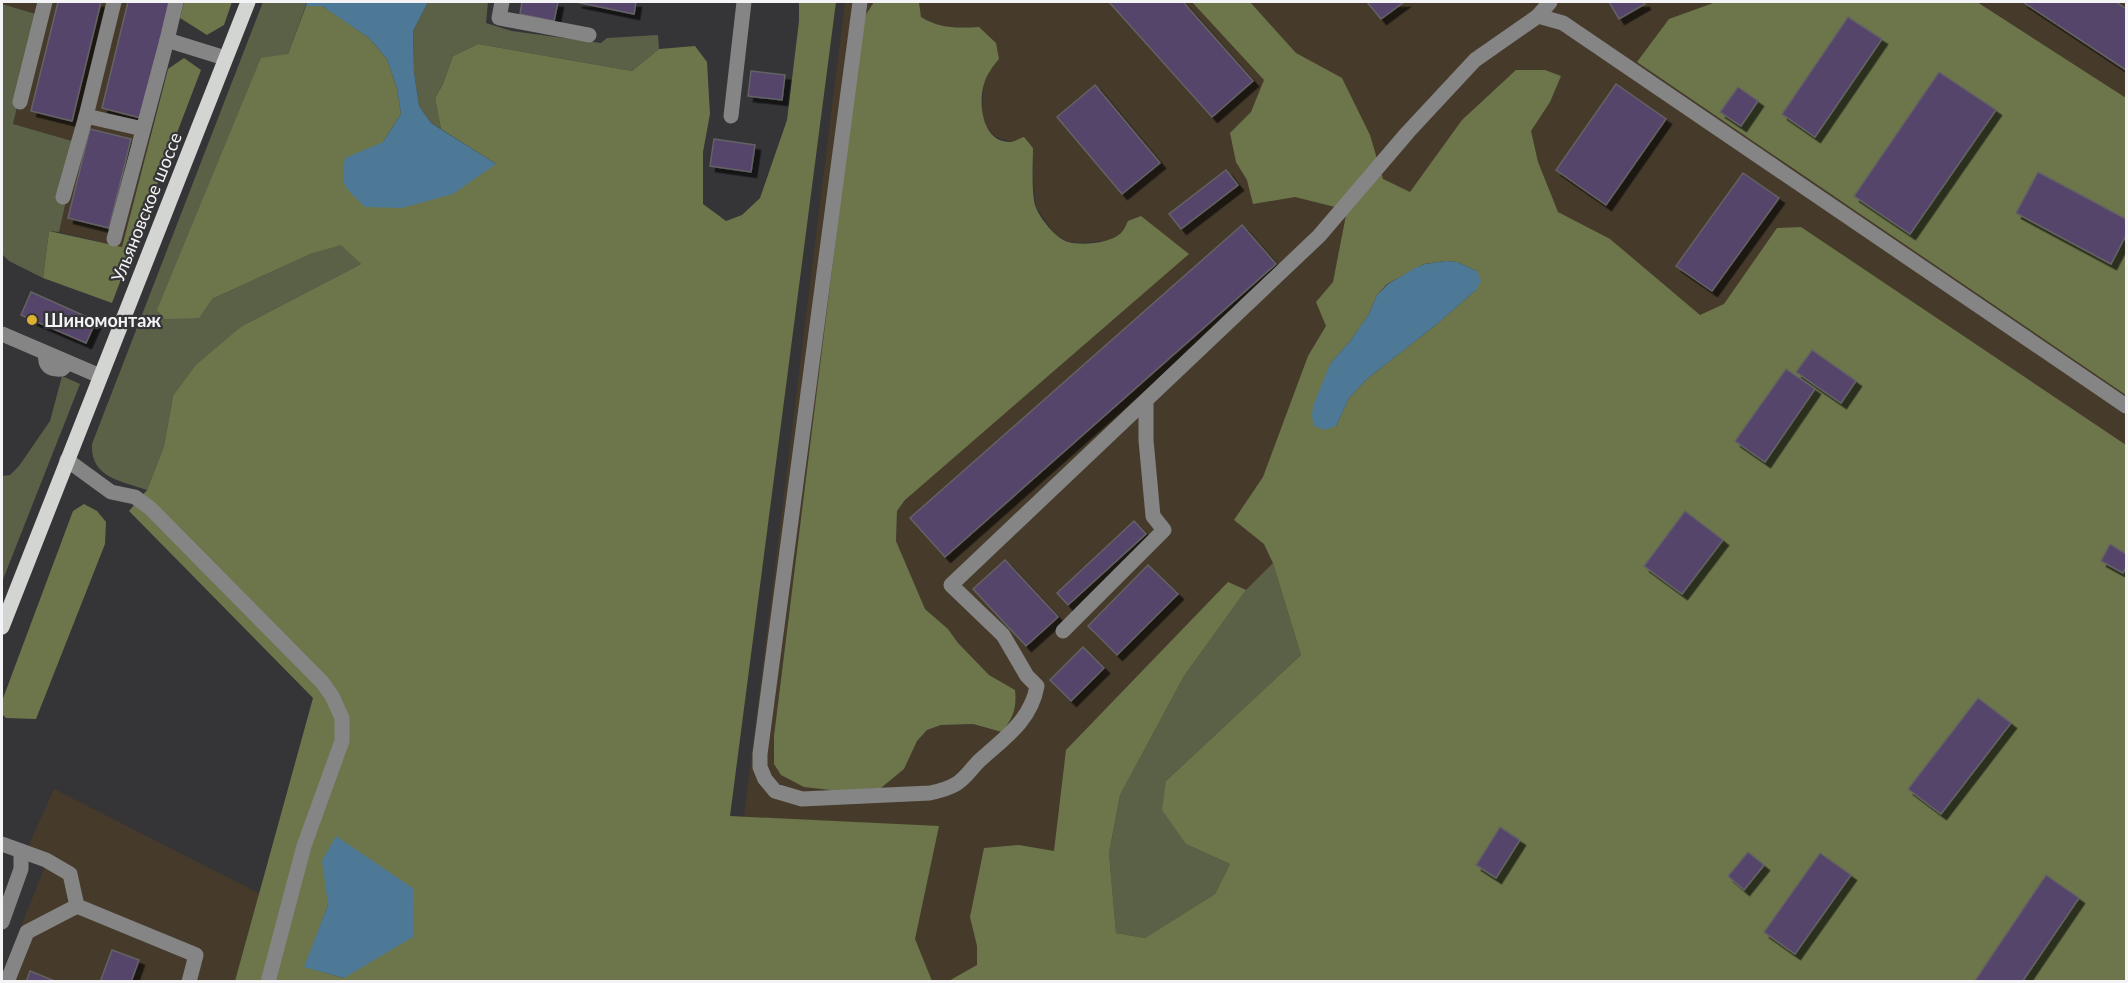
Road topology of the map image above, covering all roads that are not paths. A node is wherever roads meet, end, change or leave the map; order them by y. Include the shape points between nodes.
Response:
1 (45, 2) edge
2 (114, 2) edge
3 (176, 2) edge
4 (248, 2) edge
5 (502, 2) edge
6 (744, 2) edge
7 (860, 2) edge
8 (1551, 2) edge
9 (1538, 16) junction
10 (589, 34) dead end
11 (166, 40) junction
12 (225, 58) junction
13 (20, 102) dead end
14 (86, 116) junction
15 (731, 116) dead end
16 (143, 129) junction
17 (63, 197) dead end
18 (114, 239) dead end
19 (2, 334) edge
20 (100, 376) junction
21 (1146, 401) junction
22 (2127, 406) edge
23 (67, 460) junction
24 (2, 627) edge
25 (1063, 631) dead end
26 (2, 844) edge
27 (21, 851) junction
28 (77, 906) junction
29 (2, 922) edge
30 (7, 981) edge
31 (189, 981) edge
32 (268, 981) edge

1 - 13 lane
2 - 14 lane
3 - 11 lane
4 - 12 main road, Ульяновское шоссе
5 - 10 lane via 499,18
6 - 15 lane
7 - 21 lane via 760,754 760,767 775,791 802,799 945,790 959,783 1020,724 1034,701 1037,686 1003,635 951,585
8 - 9 lane
9 - 21 lane via 1475,60 1319,236
9 - 22 lane via 1563,23
11 - 12 lane
11 - 16 lane
12 - 20 main road, Ульяновское шоссе
14 - 16 lane
14 - 17 lane
16 - 18 lane
19 - 20 lane via 46,354 45,361 55,370 68,363
20 - 23 main road, Ульяновское шоссе
21 - 25 lane via 1154,516 1164,530
23 - 24 main road, Ульяновское шоссе
23 - 32 lane via 111,492 135,496 150,508 322,682 342,718 342,741 304,846
26 - 27 lane
27 - 28 lane via 70,874
27 - 29 lane via 21,869
28 - 30 lane via 27,932
28 - 31 lane via 195,955

